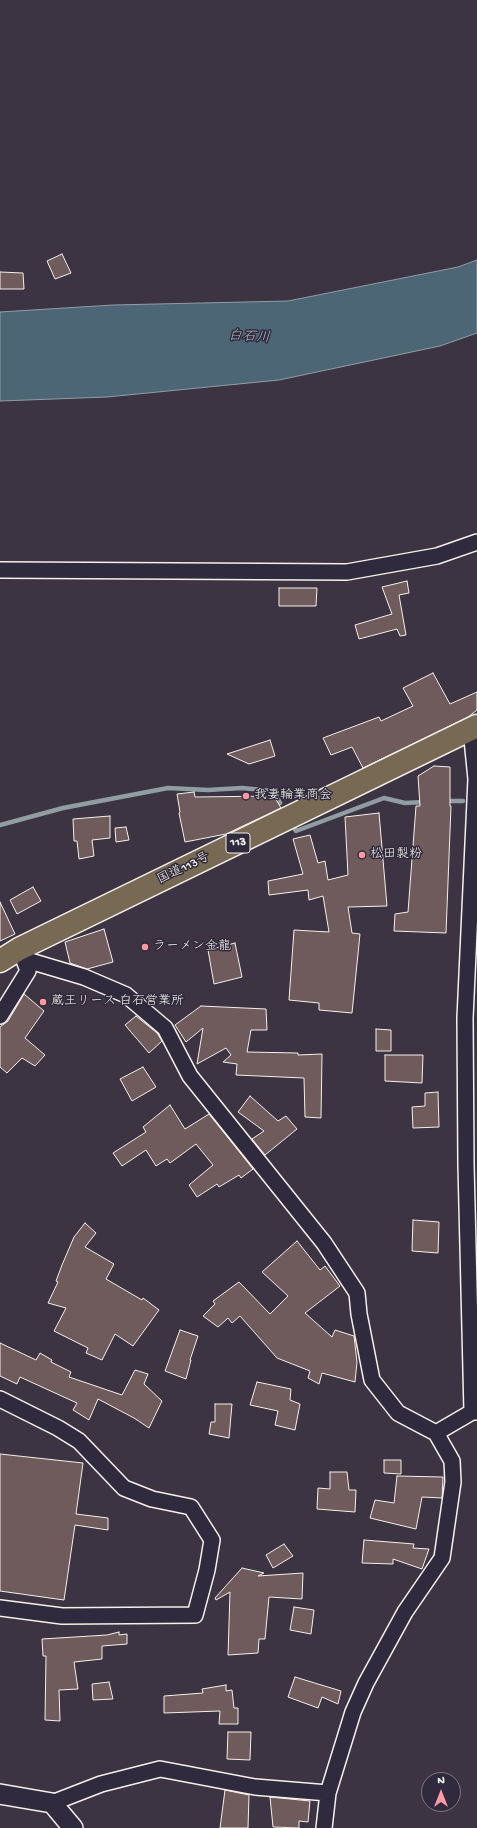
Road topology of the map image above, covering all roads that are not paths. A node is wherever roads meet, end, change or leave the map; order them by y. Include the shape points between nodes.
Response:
1 (477, 542) edge
2 (0, 570) edge
3 (474, 727) edge
4 (19, 949) junction
5 (0, 961) edge
6 (0, 1016) edge
7 (0, 1399) edge
8 (475, 1412) edge
9 (436, 1433) junction
10 (0, 1608) edge
11 (328, 1793) junction
12 (0, 1794) edge
13 (52, 1803) junction
14 (73, 1828) edge
15 (324, 1828) edge

1 - 2 street via 437,556 347,572
3 - 4 highway, 国道113号 / 113
3 - 8 street via 476,779 465,1018 466,1165
4 - 5 highway, 国道113号 / 113
4 - 6 street via 28,970
4 - 9 street via 30,961 84,977 126,995 165,1028 190,1076 324,1243 357,1293 372,1380 398,1413
7 - 10 street via 79,1441 124,1488 152,1499 191,1507 212,1540 195,1615 62,1616
8 - 9 street
9 - 11 street via 452,1461 453,1482 442,1558 405,1612 366,1684 353,1712
11 - 13 street via 255,1787 160,1769 101,1784
11 - 15 street
12 - 13 street
13 - 14 street

